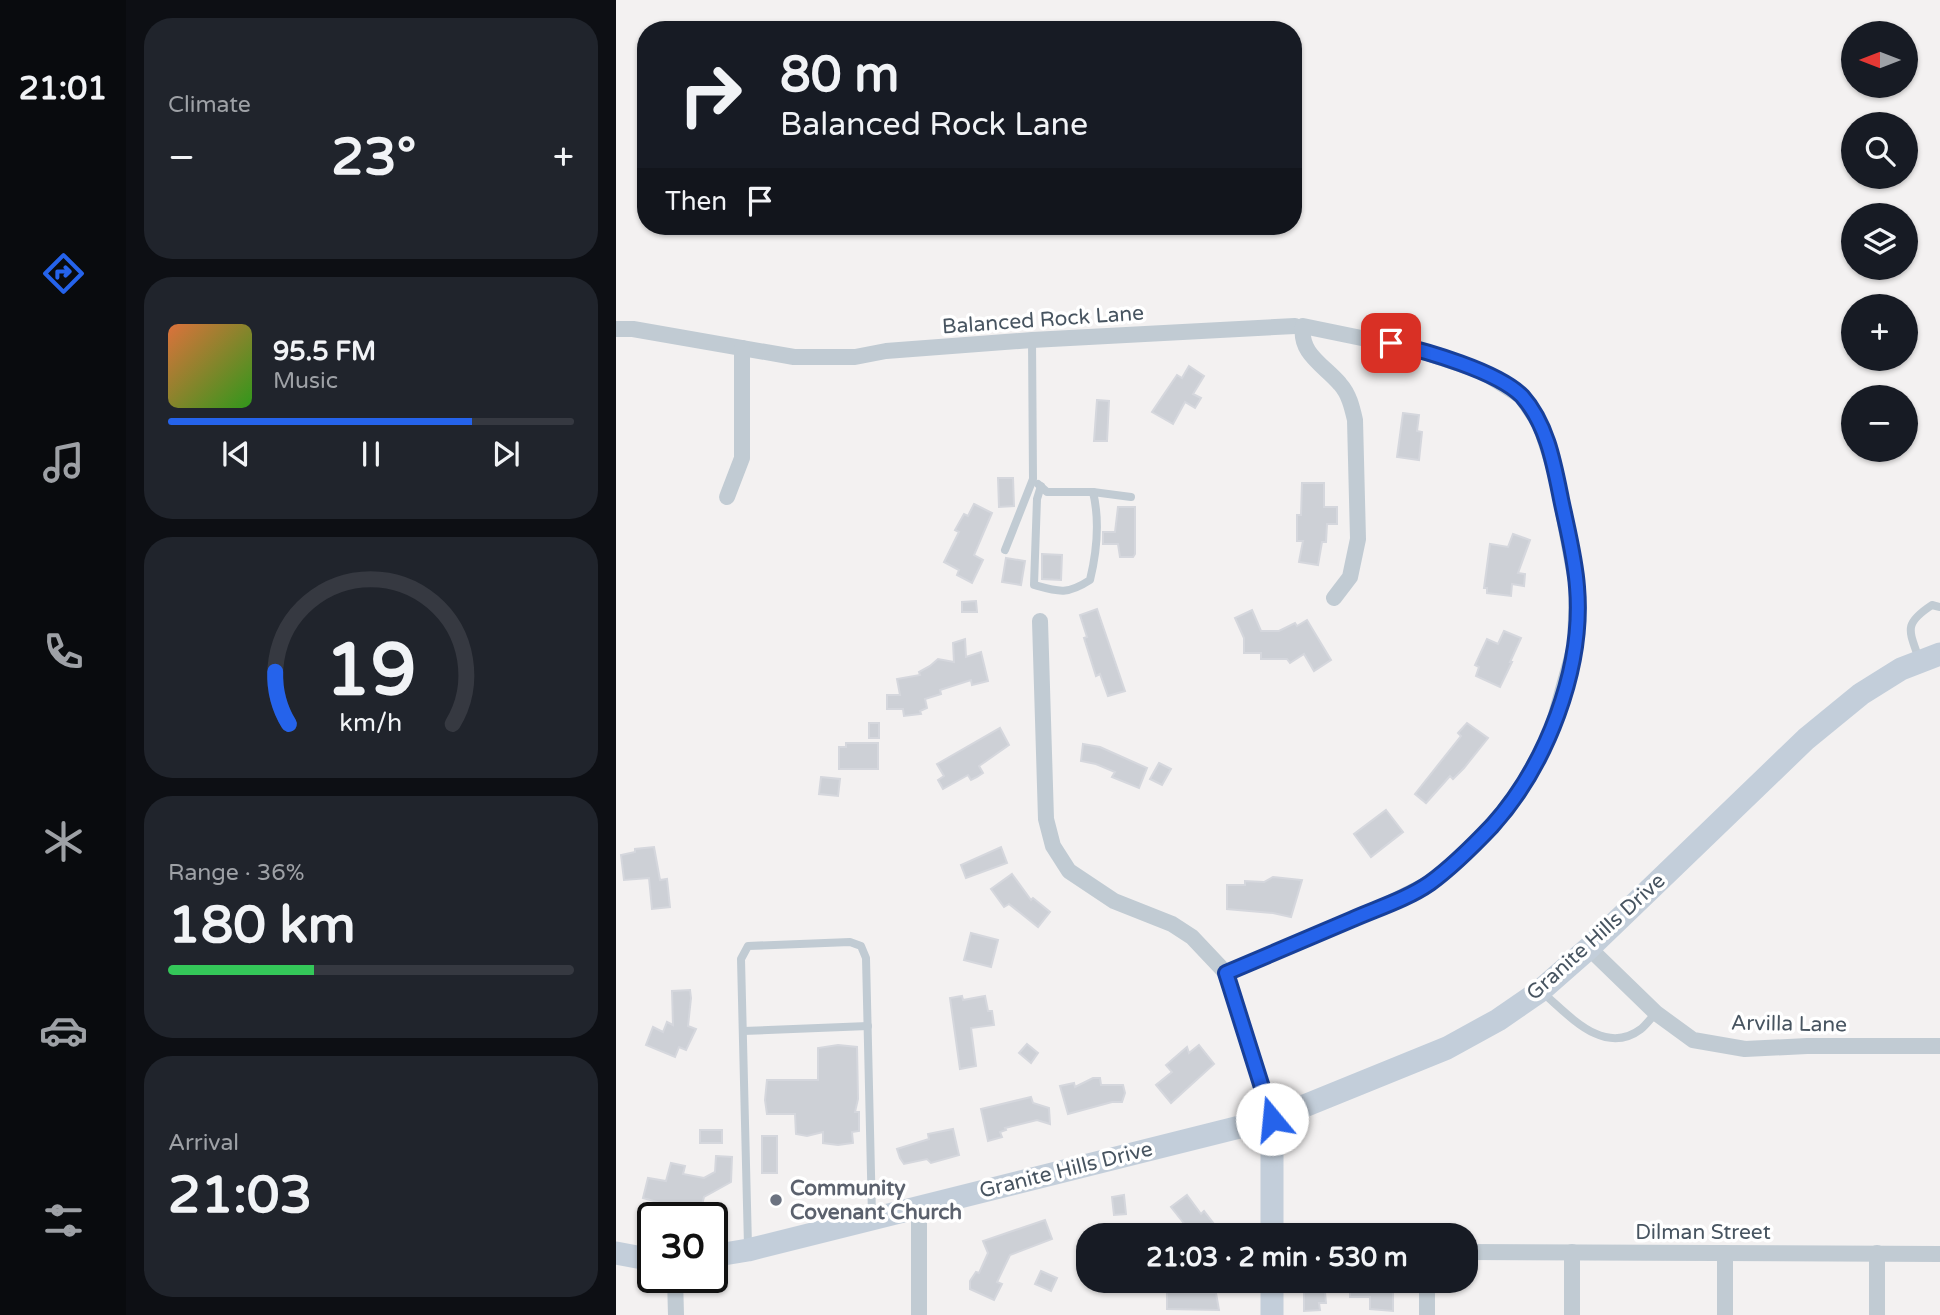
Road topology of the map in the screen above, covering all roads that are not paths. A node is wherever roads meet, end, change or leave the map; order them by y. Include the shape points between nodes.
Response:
1 (1299, 326) junction
2 (616, 329) edge
3 (1032, 340) junction
4 (742, 348) junction
5 (1033, 479) junction
6 (1041, 486) junction
7 (1093, 492) junction
8 (727, 497) dead end
9 (1131, 497) dead end
10 (1005, 550) dead end
11 (1334, 598) dead end
12 (1940, 607) edge
13 (1040, 621) dead end
14 (1930, 658) edge
15 (1589, 948) junction
16 (1226, 973) junction
17 (1540, 991) junction
18 (1656, 1013) junction
19 (868, 1026) junction
20 (743, 1031) junction
21 (1940, 1046) edge
22 (1272, 1119) junction
23 (919, 1207) junction
24 (873, 1219) junction
25 (1272, 1223) edge
26 (748, 1250) junction
27 (1478, 1252) edge
28 (1572, 1252) junction
29 (616, 1253) edge
30 (728, 1253) edge
31 (1725, 1253) junction
32 (1877, 1253) junction
33 (1940, 1254) edge
34 (637, 1257) edge
35 (676, 1293) edge
36 (1272, 1293) edge
37 (1427, 1293) edge
38 (676, 1315) edge
39 (919, 1315) edge
40 (1272, 1315) edge
41 (1427, 1315) edge
42 (1572, 1315) edge
43 (1725, 1315) edge
44 (1877, 1315) edge

1 - 3 street, Balanced Rock Lane
1 - 11 street via 1305,347 1340,384 1354,420 1358,540 1350,577
1 - 16 street, Balanced Rock Lane via 1415,349 1483,372 1521,396 1540,424 1556,474 1577,587 1575,646 1551,733 1523,785 1493,825 1455,863 1428,884 1388,904
2 - 4 street, Balanced Rock Lane
3 - 4 street, Balanced Rock Lane via 855,357 794,357
3 - 5 lane
4 - 8 street via 742,458
5 - 6 lane
5 - 10 lane
6 - 7 lane via 1047,492
6 - 7 lane via 1034,585 1055,591 1075,590 1090,580 1096,554
7 - 9 lane
12 - 14 lane via 1932,605 1909,629
13 - 16 street via 1046,819 1053,846 1069,871 1114,901 1172,924 1192,937
14 - 15 street, Granite Hills Drive via 1861,694 1806,739
15 - 17 street, Granite Hills Drive
15 - 18 street, Arvilla Lane
16 - 22 street
17 - 18 lane via 1580,1027 1606,1038 1632,1034
17 - 22 street, Granite Hills Drive via 1447,1048
18 - 21 street, Arvilla Lane via 1693,1040 1745,1049
19 - 20 lane
19 - 20 lane via 866,958 861,946 850,942 748,946 741,959
19 - 24 lane
20 - 26 lane
22 - 23 street, Granite Hills Drive
22 - 25 street
23 - 24 street, Granite Hills Drive
23 - 39 street
24 - 26 street, Granite Hills Drive
26 - 30 street, Granite Hills Drive
27 - 28 street, Dilman Street
28 - 31 street, Dilman Street
28 - 42 street
29 - 34 street
31 - 32 street, Dilman Street
31 - 43 street
32 - 33 street, Dilman Street
32 - 44 street
35 - 38 street
36 - 40 street
37 - 41 street

